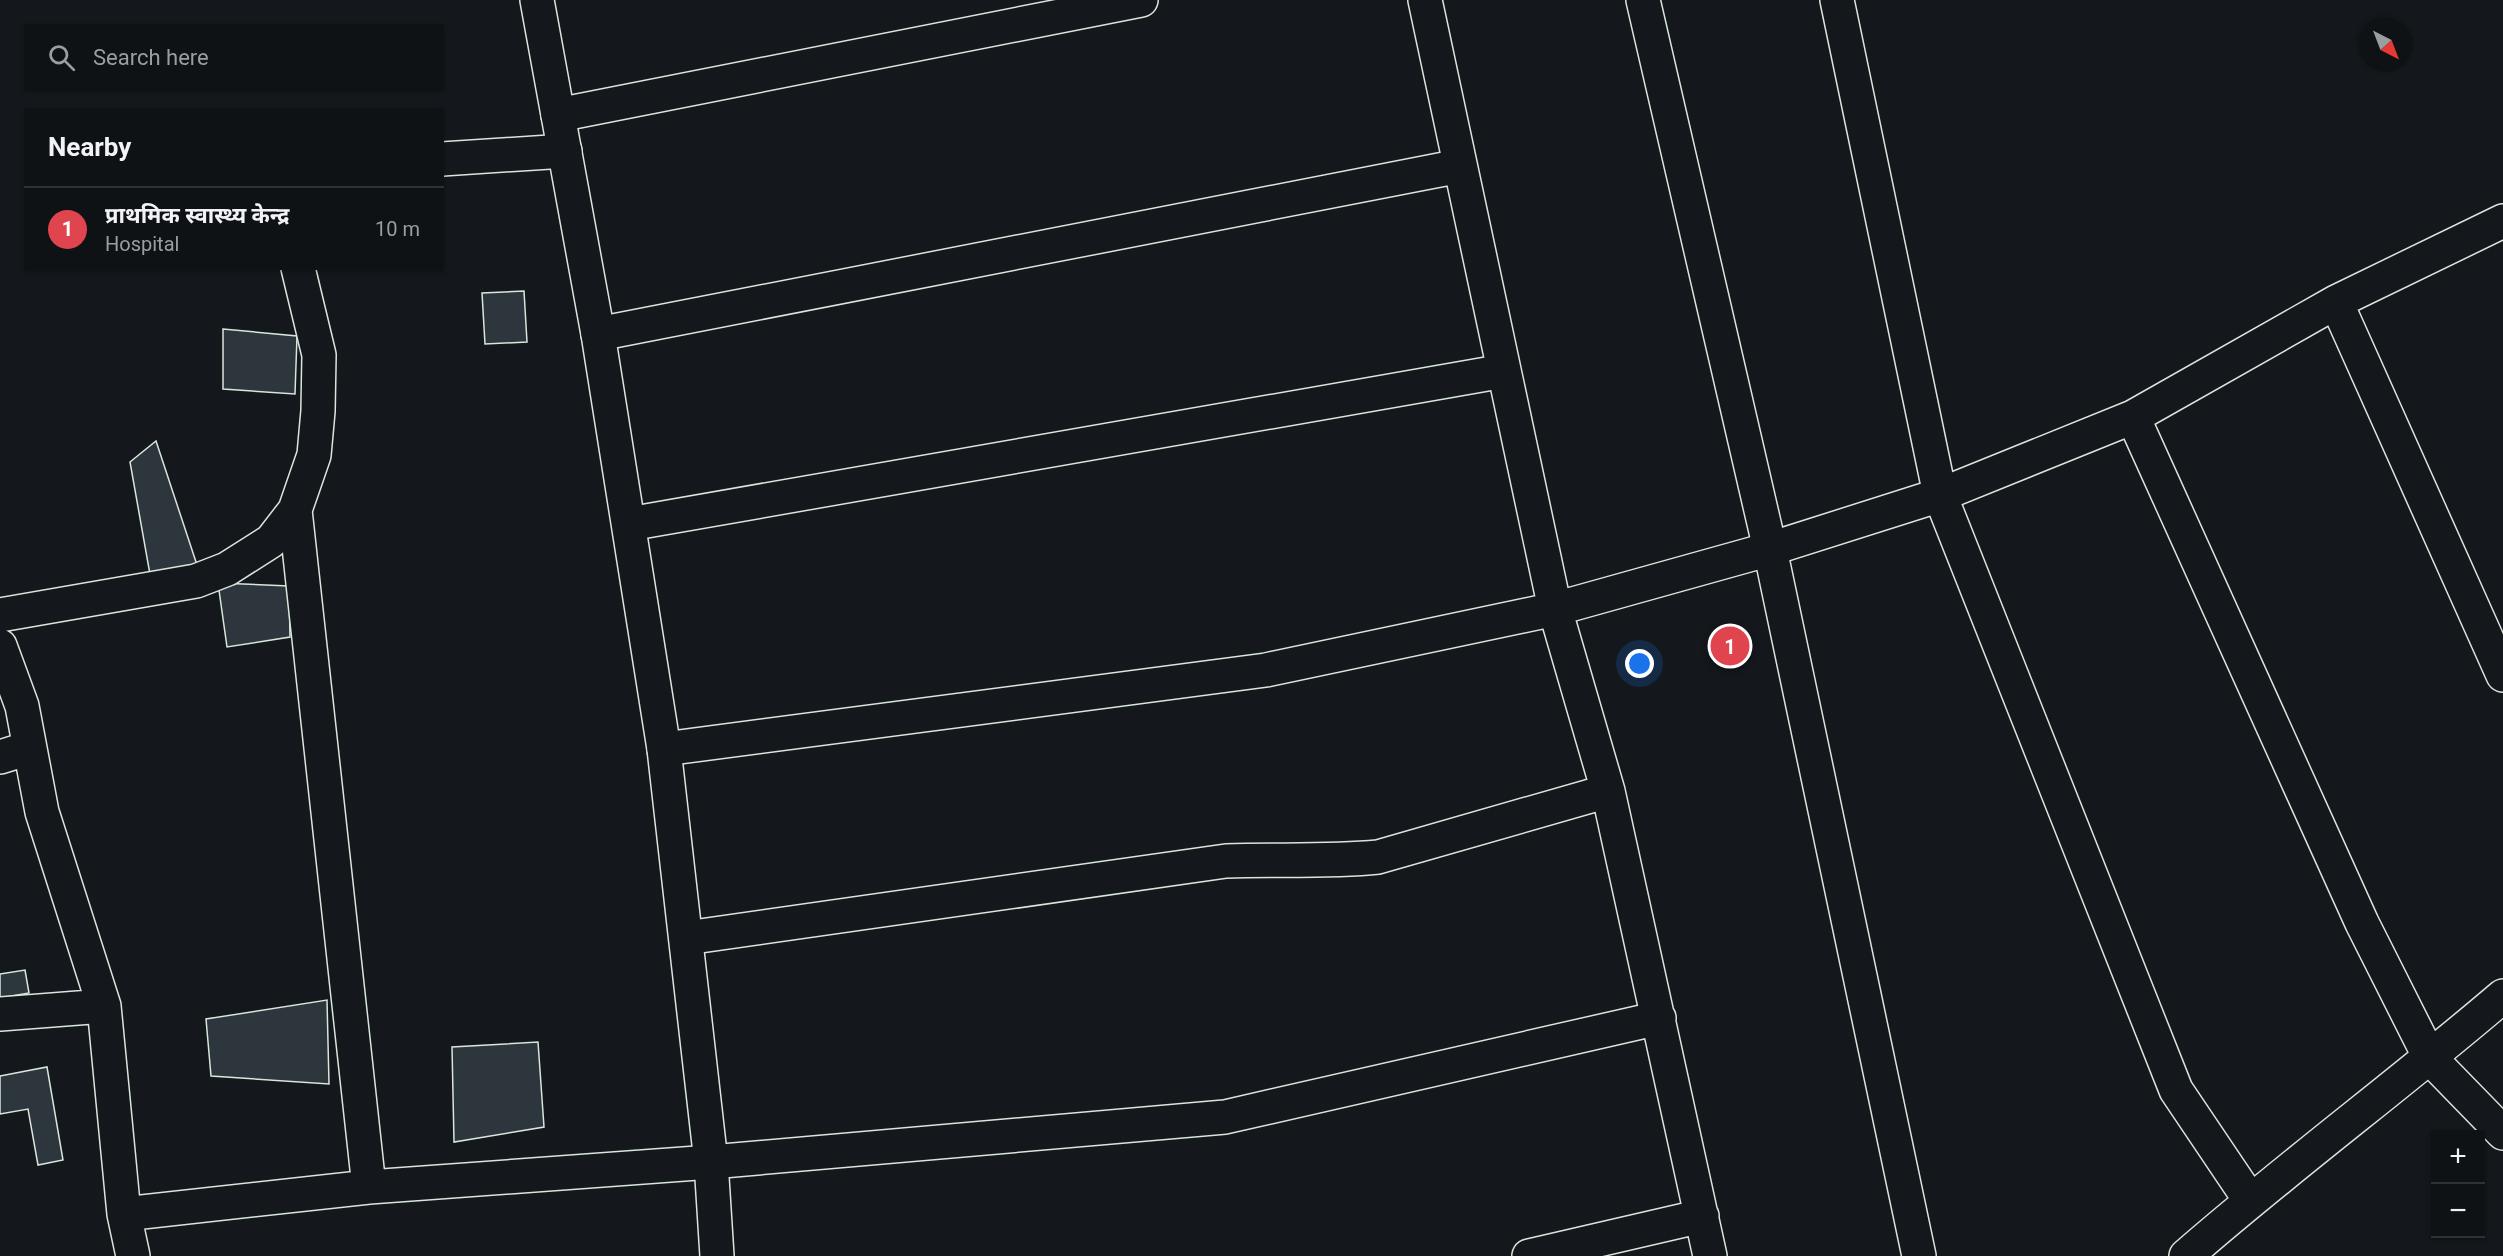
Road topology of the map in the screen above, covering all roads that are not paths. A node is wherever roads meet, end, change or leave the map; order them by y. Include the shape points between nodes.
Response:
1 (537, 0) edge
2 (1141, 0) edge
3 (1425, 0) edge
4 (1643, 0) edge
5 (1837, 0) edge
6 (558, 116) junction
7 (565, 151) junction
8 (444, 159) edge
9 (1460, 166) junction
10 (2503, 221) edge
11 (298, 270) edge
12 (2336, 302) junction
13 (598, 334) junction
14 (1504, 371) junction
15 (2133, 417) junction
16 (1940, 495) junction
17 (295, 510) junction
18 (629, 524) junction
19 (1770, 549) junction
20 (1555, 609) junction
21 (0, 615) edge
22 (0, 646) edge
23 (2503, 675) edge
24 (664, 749) junction
25 (15, 753) edge
26 (1608, 791) junction
27 (686, 938) junction
28 (2503, 996) edge
29 (104, 1006) junction
30 (0, 1014) edge
31 (1659, 1018) junction
32 (2430, 1058) junction
33 (2503, 1133) edge
34 (711, 1162) junction
35 (369, 1187) junction
36 (2250, 1200) junction
37 (124, 1214) junction
38 (1702, 1216) junction
39 (133, 1256) edge
40 (717, 1256) edge
41 (1530, 1256) edge
42 (1710, 1256) edge
43 (1919, 1256) edge
44 (2186, 1256) edge

1 - 6 street
2 - 6 street
3 - 9 street
4 - 19 street
5 - 16 street
6 - 7 street
7 - 8 street
7 - 13 street
9 - 13 street
9 - 14 street
10 - 12 street
11 - 17 street via 319,356 319,388 314,455
12 - 15 street
12 - 23 street
13 - 18 street
14 - 18 street
14 - 20 street
15 - 16 street
15 - 32 street via 2362,923
16 - 19 street
16 - 36 street via 2176,1090
17 - 21 street via 270,540 227,569 196,581
17 - 35 street
18 - 24 street
19 - 20 street
19 - 43 street
20 - 24 street via 1266,670
20 - 26 street
22 - 25 street via 22,705
24 - 27 street
25 - 29 street via 42,812
26 - 27 street via 1378,856 1226,861
26 - 31 street
27 - 34 street
28 - 32 street
29 - 30 street
29 - 37 street
31 - 34 street via 1226,1118
31 - 38 street
32 - 33 street
32 - 36 street
34 - 35 street
34 - 40 street
35 - 37 street
36 - 44 street
37 - 39 street
38 - 41 street
38 - 42 street

